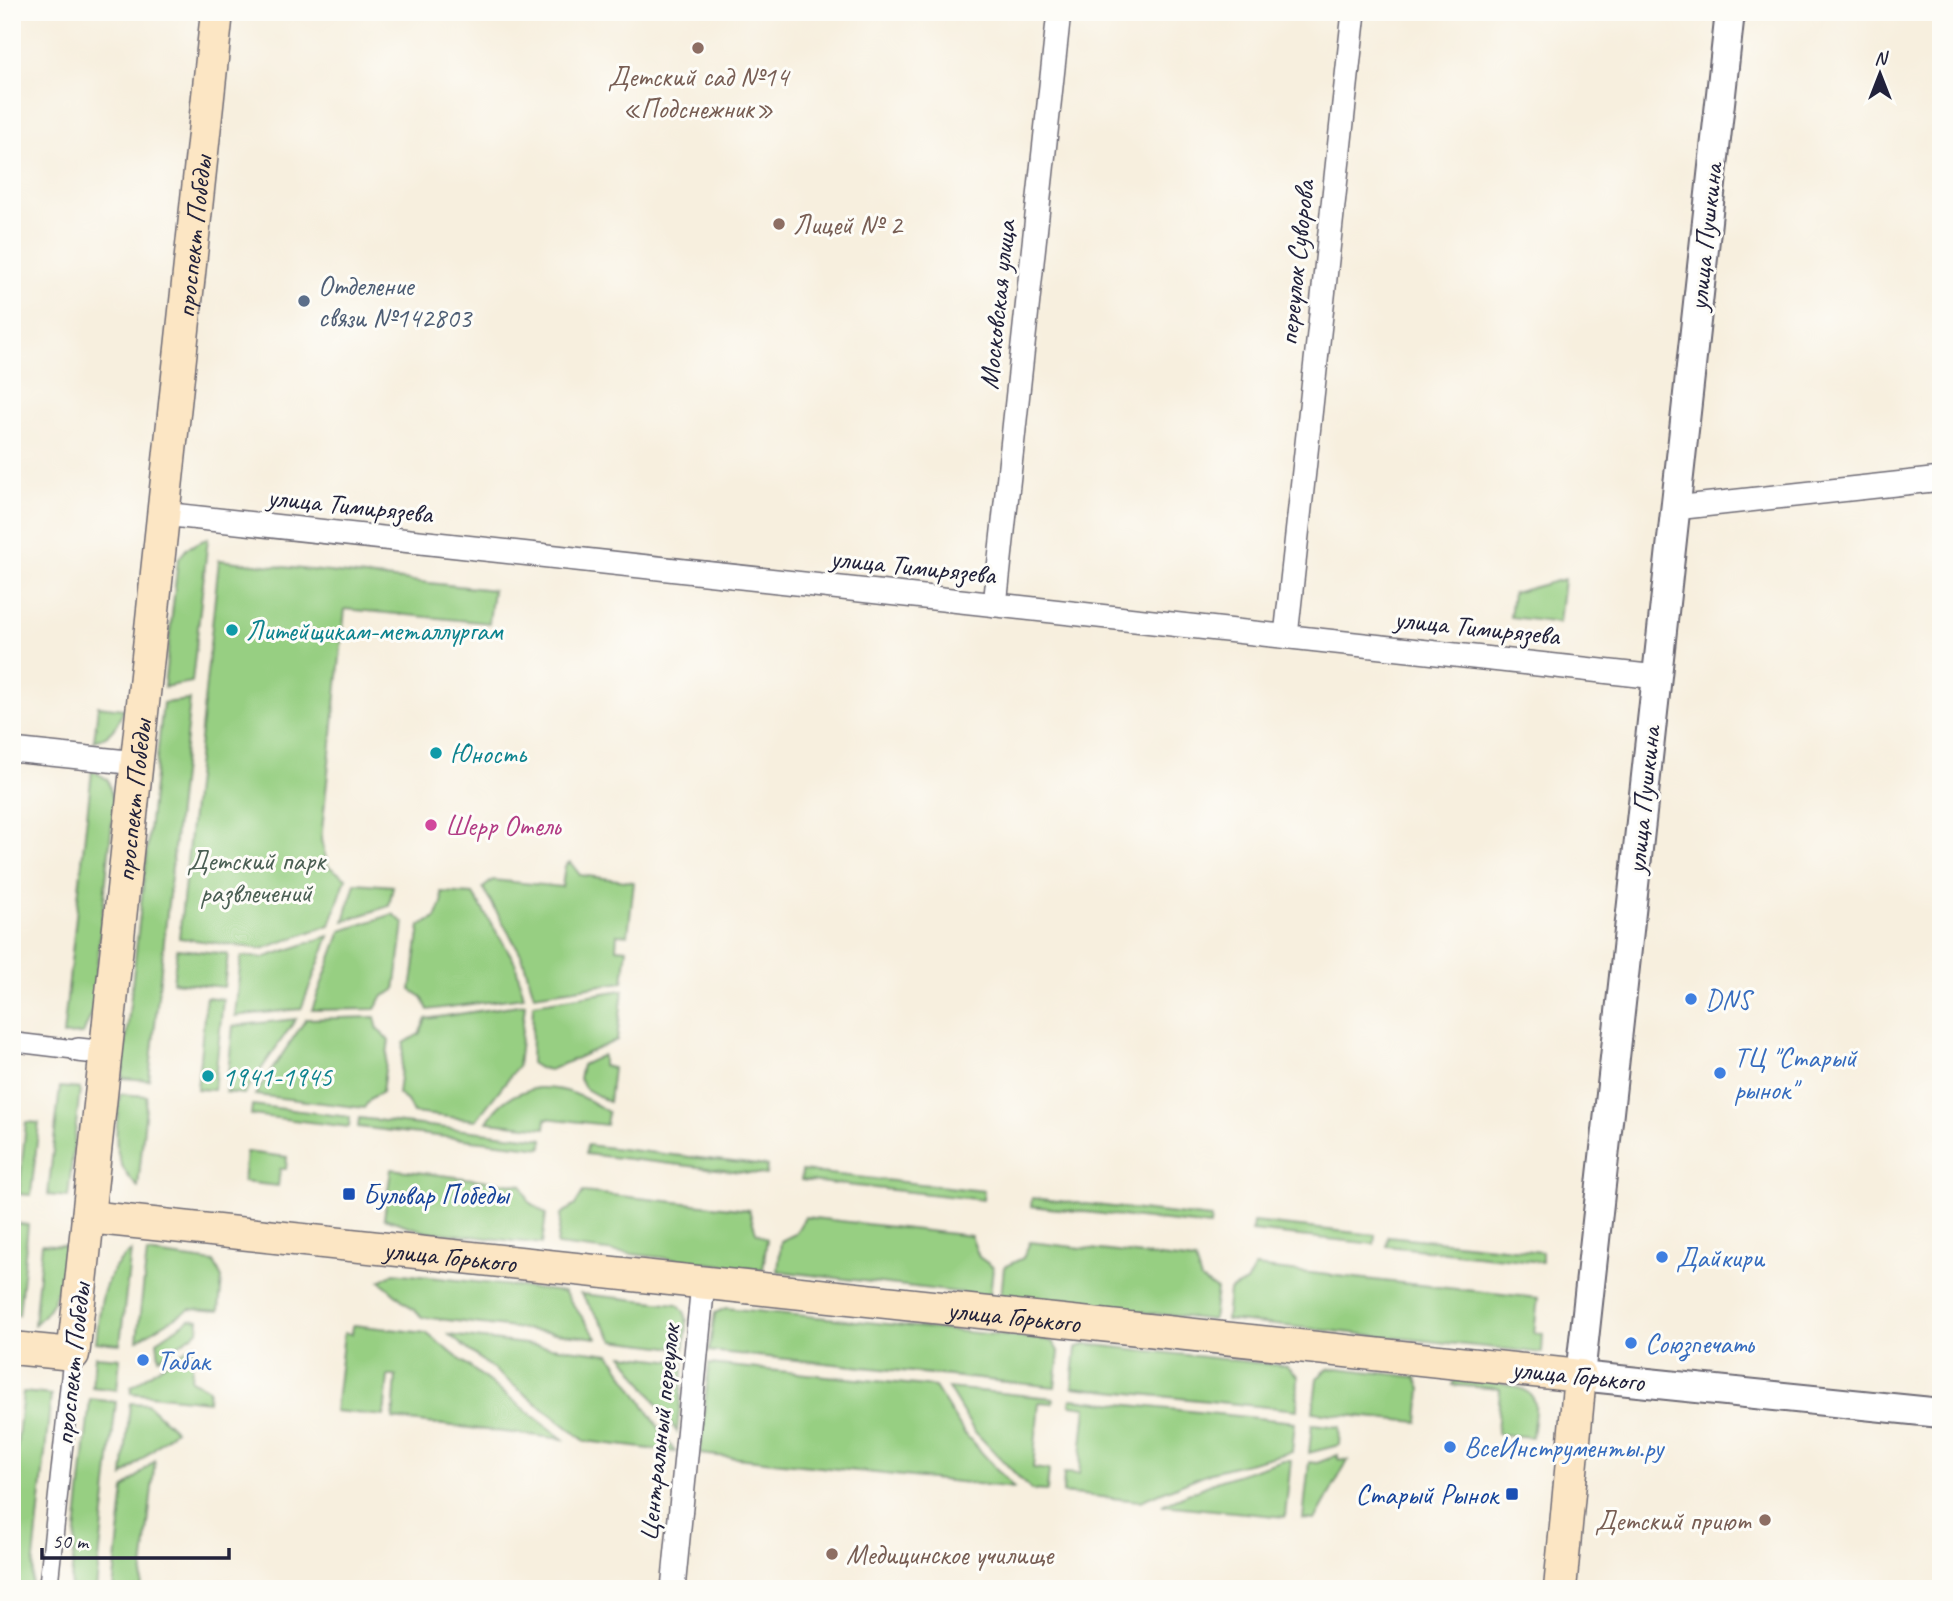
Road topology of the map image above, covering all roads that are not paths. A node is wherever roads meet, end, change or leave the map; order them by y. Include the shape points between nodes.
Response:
1 (217, 12) edge
2 (1059, 12) edge
3 (1354, 12) edge
4 (1730, 12) edge
5 (1941, 479) edge
6 (1675, 508) junction
7 (163, 514) junction
8 (995, 605) junction
9 (1286, 636) junction
10 (1657, 677) junction
11 (12, 750) edge
12 (137, 764) junction
13 (12, 1042) edge
14 (92, 1051) junction
15 (89, 1217) junction
16 (703, 1283) junction
17 (12, 1348) edge
18 (73, 1354) junction
19 (1580, 1376) junction
20 (1941, 1413) edge
21 (48, 1589) edge
22 (673, 1589) edge
23 (1560, 1589) edge

1 - 7 main road, проспект Победы
2 - 8 street, Московская улица
3 - 9 street, переулок Суворова
4 - 6 street, улица Пушкина
5 - 6 street
6 - 10 street, улица Пушкина
7 - 8 street, улица Тимирязева
7 - 12 main road, проспект Победы
8 - 9 street, улица Тимирязева
9 - 10 street, улица Тимирязева
10 - 19 street, улица Пушкина
11 - 12 street
12 - 14 main road, проспект Победы
13 - 14 street
14 - 15 main road, проспект Победы
15 - 16 main road, улица Горького
15 - 18 main road, проспект Победы
16 - 19 main road, улица Горького
16 - 22 street, Центральный переулок
17 - 18 main road
18 - 21 street, проспект Победы
19 - 20 street, улица Горького
19 - 23 main road, улица Пушкина

